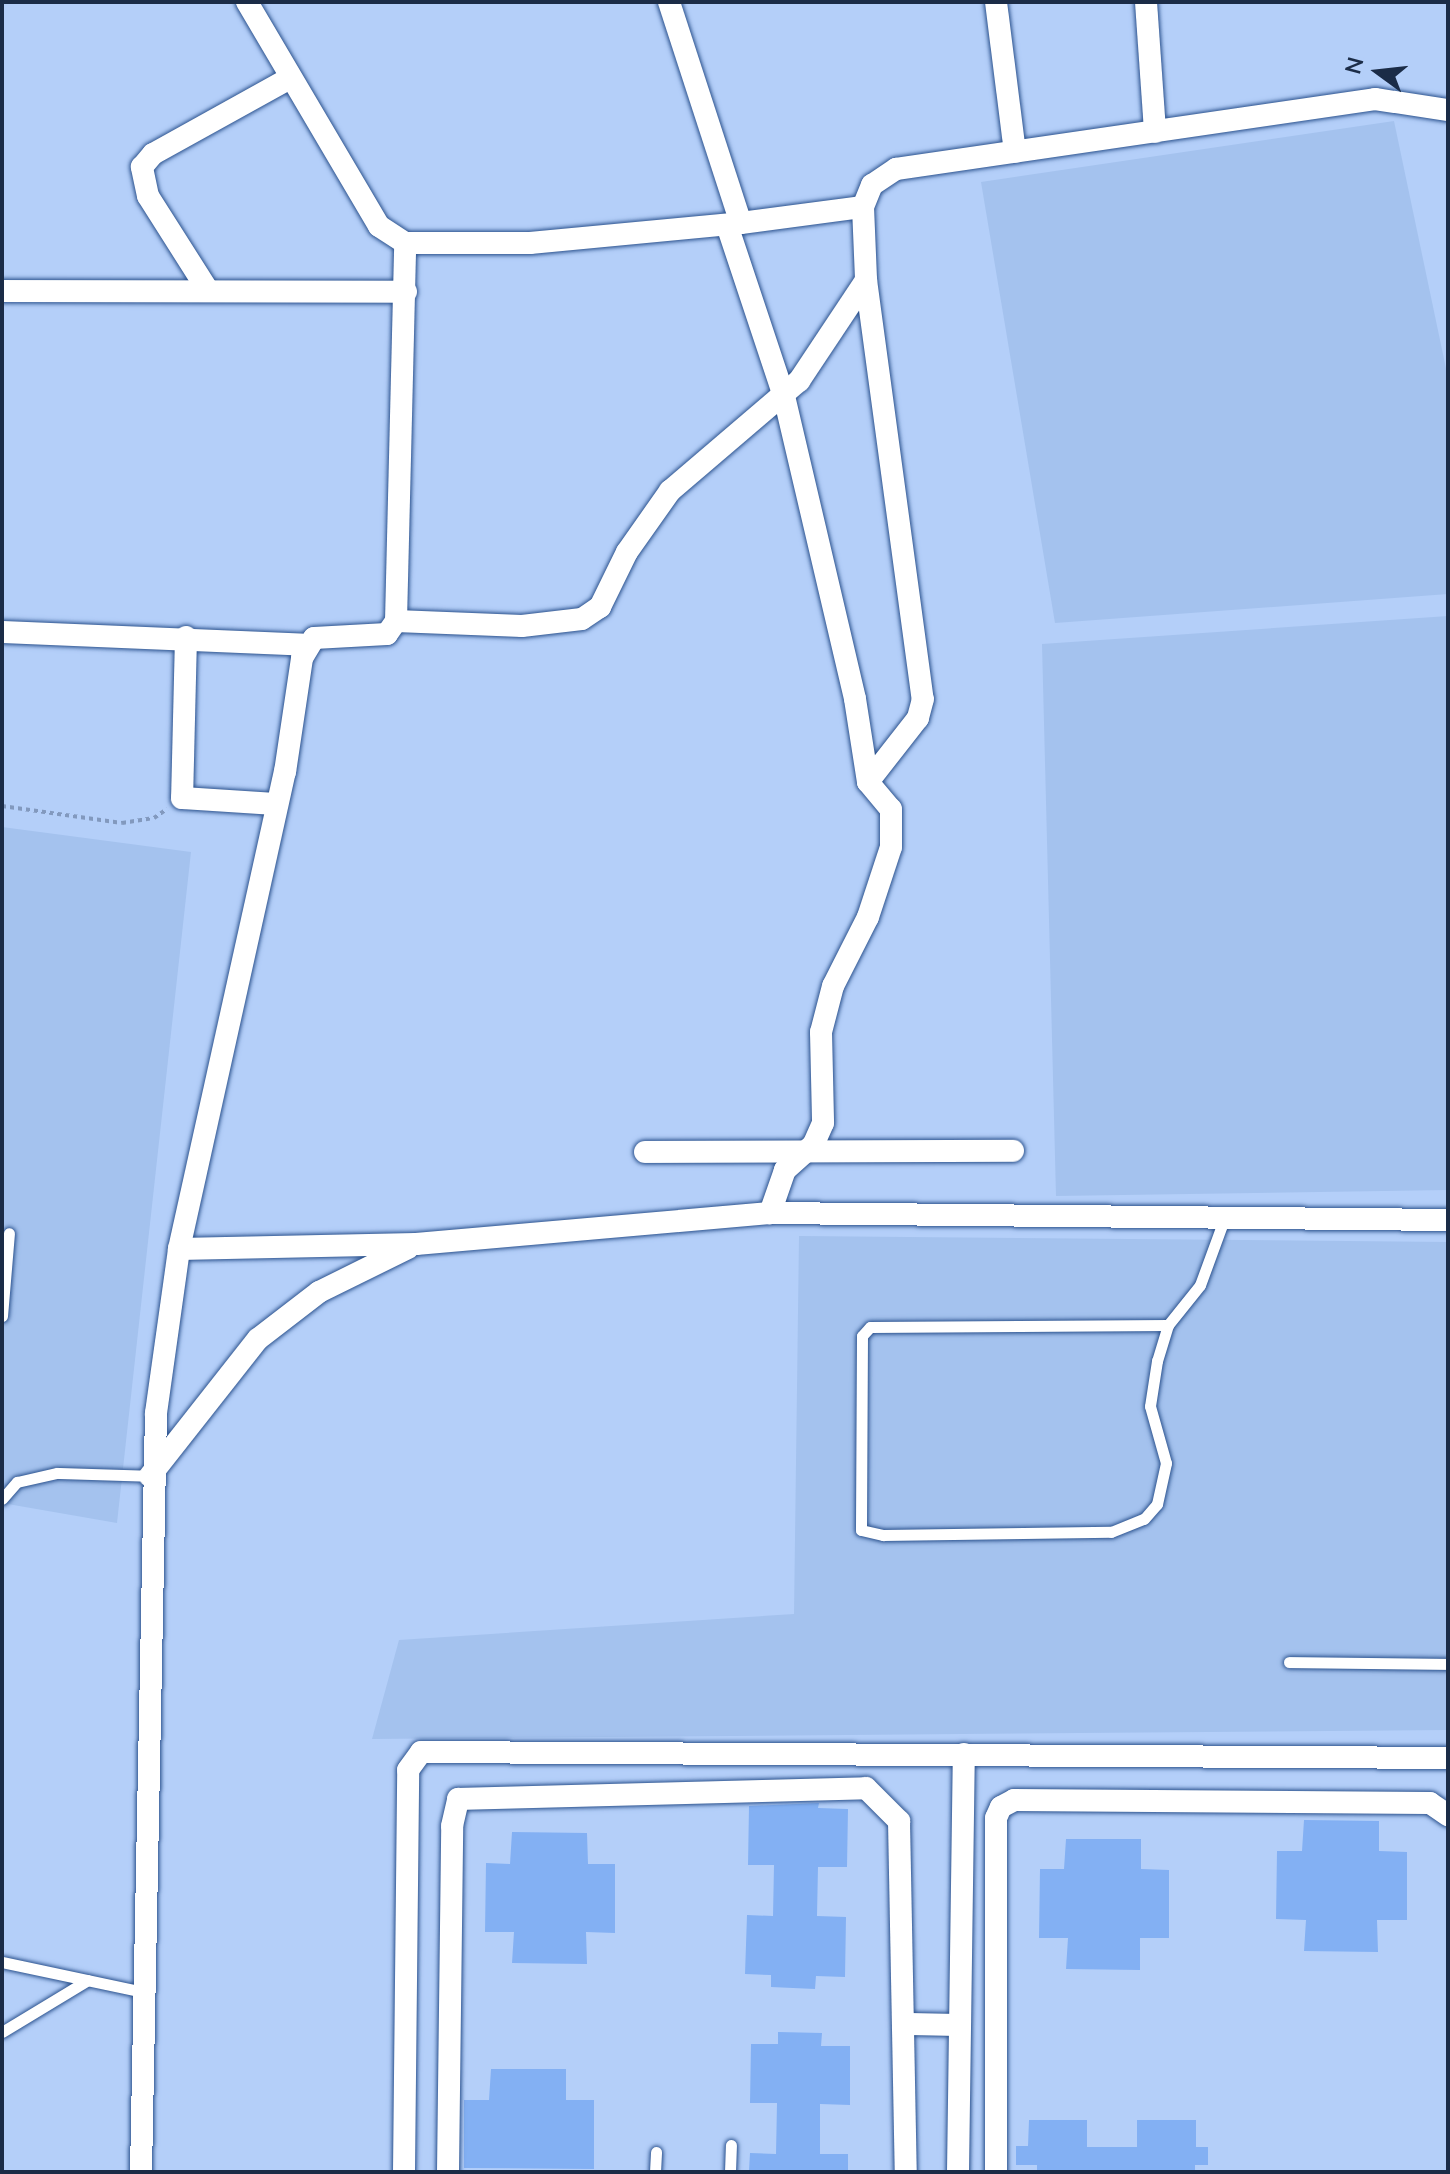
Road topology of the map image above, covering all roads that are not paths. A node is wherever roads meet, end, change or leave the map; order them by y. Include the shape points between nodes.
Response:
1 (247, 2) edge
2 (669, 2) edge
3 (996, 2) edge
4 (1146, 2) edge
5 (290, 78) junction
6 (1448, 110) edge
7 (1155, 132) junction
8 (1015, 152) junction
9 (863, 207) junction
10 (734, 224) junction
11 (405, 243) junction
12 (866, 280) junction
13 (207, 289) junction
14 (2, 291) edge
15 (406, 292) junction
16 (784, 396) junction
17 (396, 621) junction
18 (2, 632) edge
19 (186, 637) junction
20 (307, 645) junction
21 (868, 782) junction
22 (276, 804) junction
23 (1013, 1151) dead end
24 (645, 1152) dead end
25 (804, 1152) junction
26 (770, 1213) junction
27 (1448, 1220) edge
28 (1223, 1222) junction
29 (9, 1233) dead end
30 (416, 1244) junction
31 (179, 1249) junction
32 (2, 1316) edge
33 (1168, 1325) junction
34 (150, 1476) junction
35 (2, 1499) edge
36 (1289, 1662) dead end
37 (1448, 1664) edge
38 (964, 1754) junction
39 (1448, 1758) edge
40 (1448, 1815) edge
41 (2, 1962) edge
42 (88, 1980) junction
43 (143, 1992) junction
44 (908, 2024) junction
45 (960, 2025) junction
46 (2, 2032) edge
47 (731, 2145) dead end
48 (656, 2152) dead end
49 (141, 2172) edge
50 (404, 2172) edge
51 (448, 2172) edge
52 (655, 2172) edge
53 (730, 2172) edge
54 (906, 2172) edge
55 (958, 2172) edge
56 (996, 2172) edge

1 - 5 street
2 - 10 street
3 - 8 street
4 - 7 street
5 - 11 street via 379,226
5 - 13 street via 153,154 142,167 148,196
6 - 7 street via 1375,99
7 - 8 street
8 - 9 street via 896,169 872,185
9 - 10 street
9 - 12 street
10 - 11 street via 530,243
10 - 16 street
11 - 15 street
12 - 16 street
12 - 21 street via 923,699 918,718
13 - 14 street
13 - 15 street
15 - 17 street
16 - 17 street via 729,436 670,491 627,552 600,607 582,619 522,626
16 - 21 street via 855,699
17 - 20 street via 387,634 328,636
18 - 19 street
19 - 20 street
19 - 22 street via 182,798
20 - 22 street
21 - 25 street via 891,809 891,847 868,917 833,986 821,1032 823,1123
22 - 31 street
23 - 25 street
24 - 25 street
25 - 26 street via 785,1170
26 - 28 street
26 - 30 street
27 - 28 street
28 - 33 lane via 1190,1305
29 - 32 lane
30 - 31 street
30 - 34 street via 319,1292 258,1339
31 - 34 street
33 - 33 lane via 870,1327 862,1336 861,1530 883,1535 1132,1529 1157,1504 1163,1486 1166,1463 1150,1406
34 - 35 lane via 57,1473 17,1482
34 - 43 street
36 - 37 lane
38 - 39 street
38 - 45 street
38 - 50 street via 421,1752 408,1770
40 - 56 street via 1430,1803 1014,1800 1001,1807 996,1818
41 - 42 lane
42 - 43 lane
42 - 46 lane
43 - 49 street
44 - 45 street
44 - 51 street via 899,1821 866,1788 458,1799 452,1826
44 - 54 street
45 - 55 street
47 - 53 lane
48 - 52 lane

